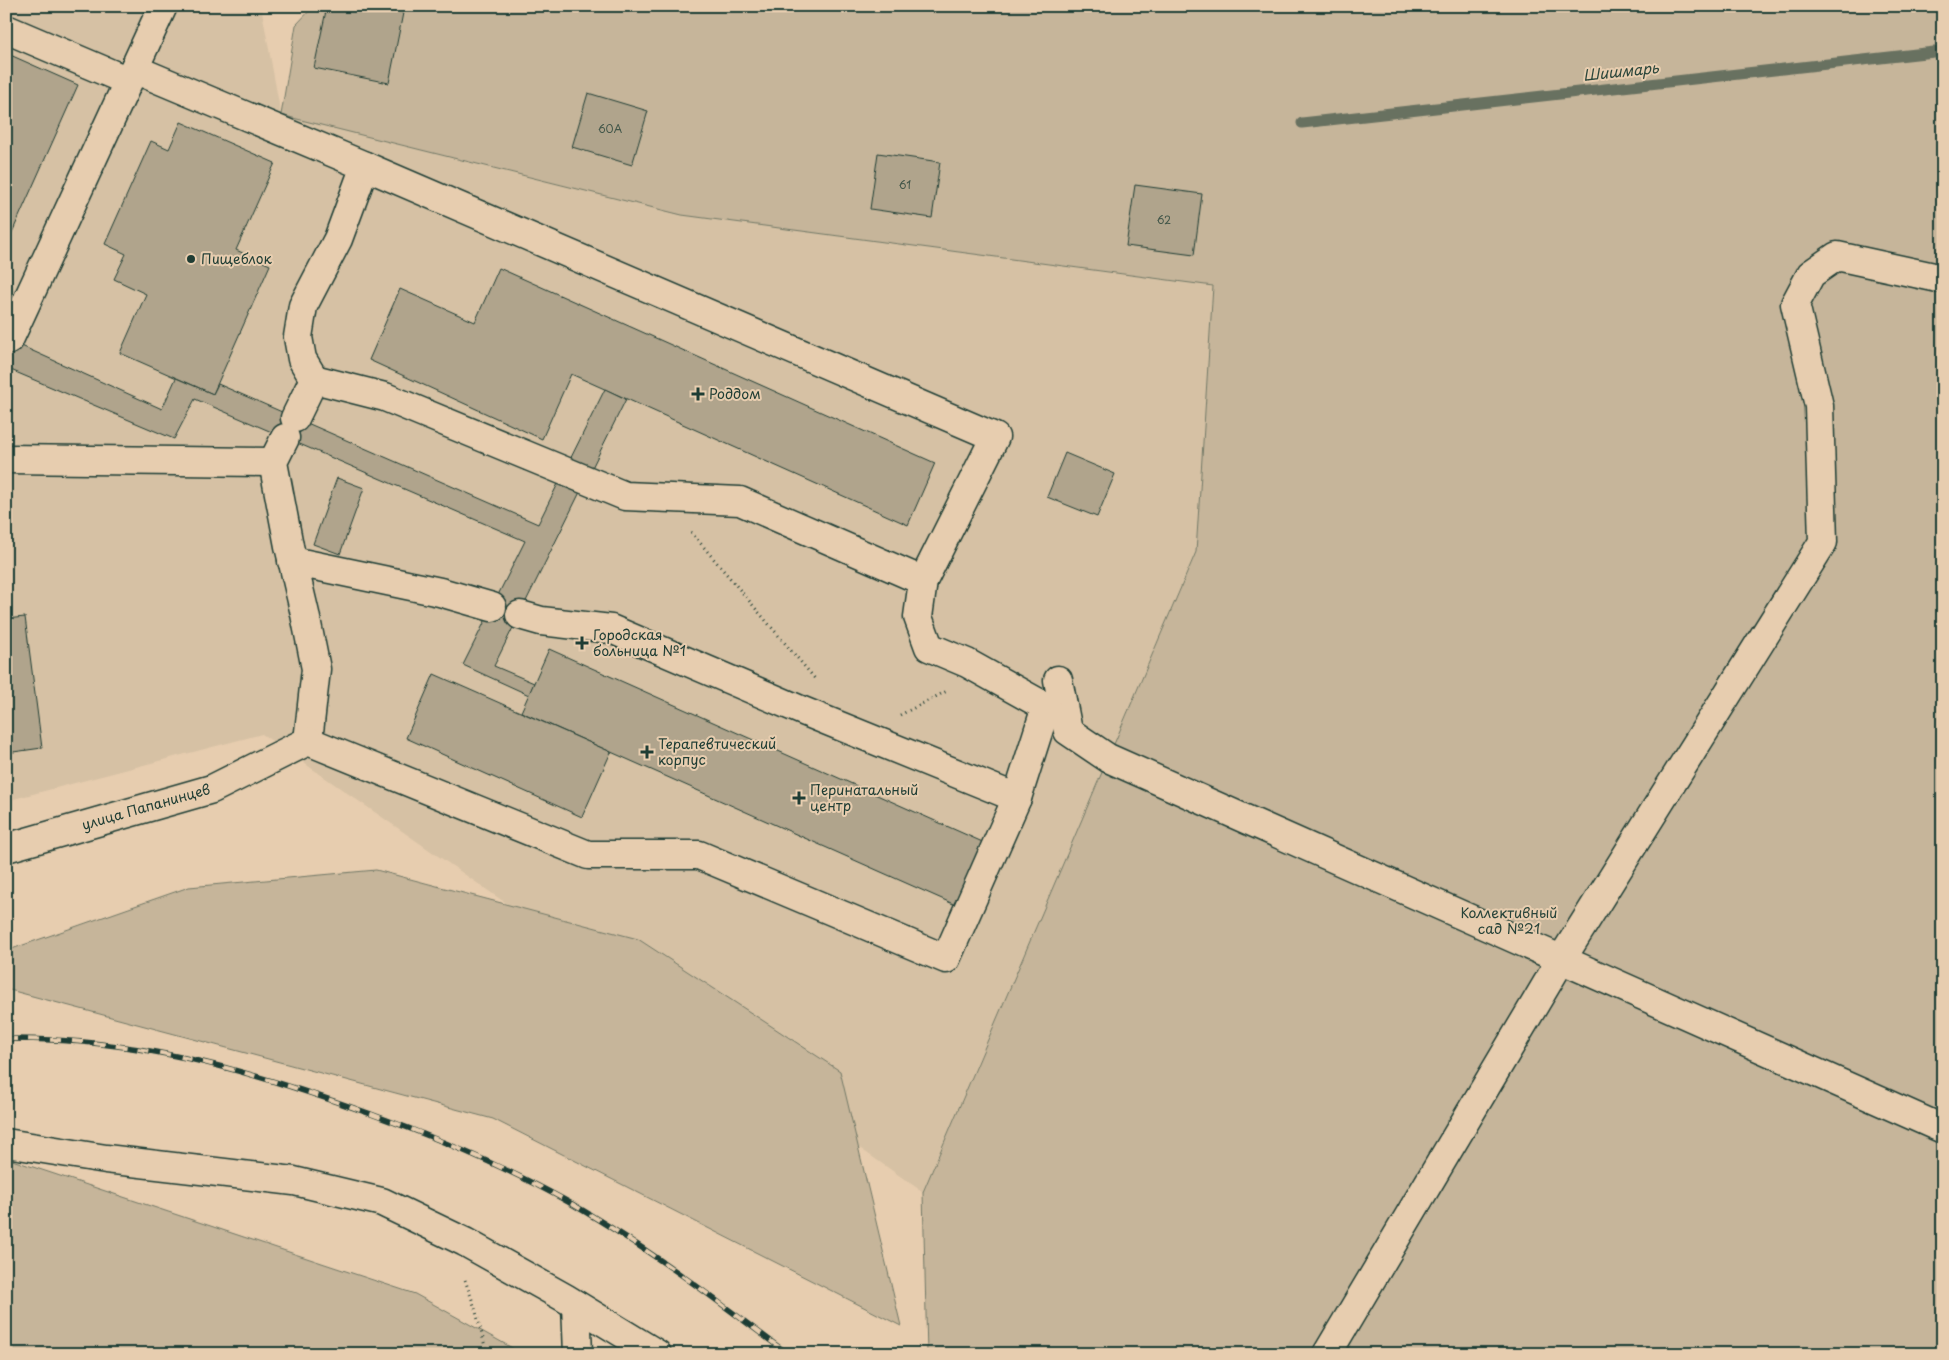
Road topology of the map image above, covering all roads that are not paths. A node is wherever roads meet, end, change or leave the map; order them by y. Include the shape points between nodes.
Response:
1 (164, 6) edge
2 (6, 29) edge
3 (131, 75) junction
4 (365, 166) junction
5 (1943, 278) edge
6 (9, 340) dead end
7 (314, 379) junction
8 (6, 459) edge
9 (273, 462) junction
10 (292, 561) junction
11 (923, 581) junction
12 (492, 607) dead end
13 (520, 615) dead end
14 (1058, 680) dead end
15 (308, 741) junction
16 (1017, 798) junction
17 (6, 848) edge
18 (1562, 960) junction
19 (1943, 1129) edge
20 (6, 1143) edge
21 (576, 1305) junction
22 (578, 1354) edge
23 (657, 1354) edge
24 (1327, 1354) edge

1 - 3 street
2 - 3 street
3 - 4 street
3 - 6 street
4 - 7 street via 338,239 303,306 298,337 302,359
4 - 11 street via 995,437
5 - 18 street via 1837,256 1811,274 1795,304 1819,406 1823,542
7 - 9 street
7 - 11 street via 385,397 624,496 740,501
8 - 9 street
9 - 10 street
10 - 12 street via 440,592
10 - 15 street via 316,669
11 - 16 street via 918,617 929,647 967,663 1046,707
13 - 16 street via 541,621 611,629
14 - 18 street via 1068,731 1108,758
15 - 16 street via 588,855 699,854 946,959
15 - 17 street, улица Папанинцев via 212,789
18 - 19 street
18 - 24 street
20 - 21 street via 106,1159 294,1181 382,1202 446,1233
21 - 22 street
21 - 23 street

